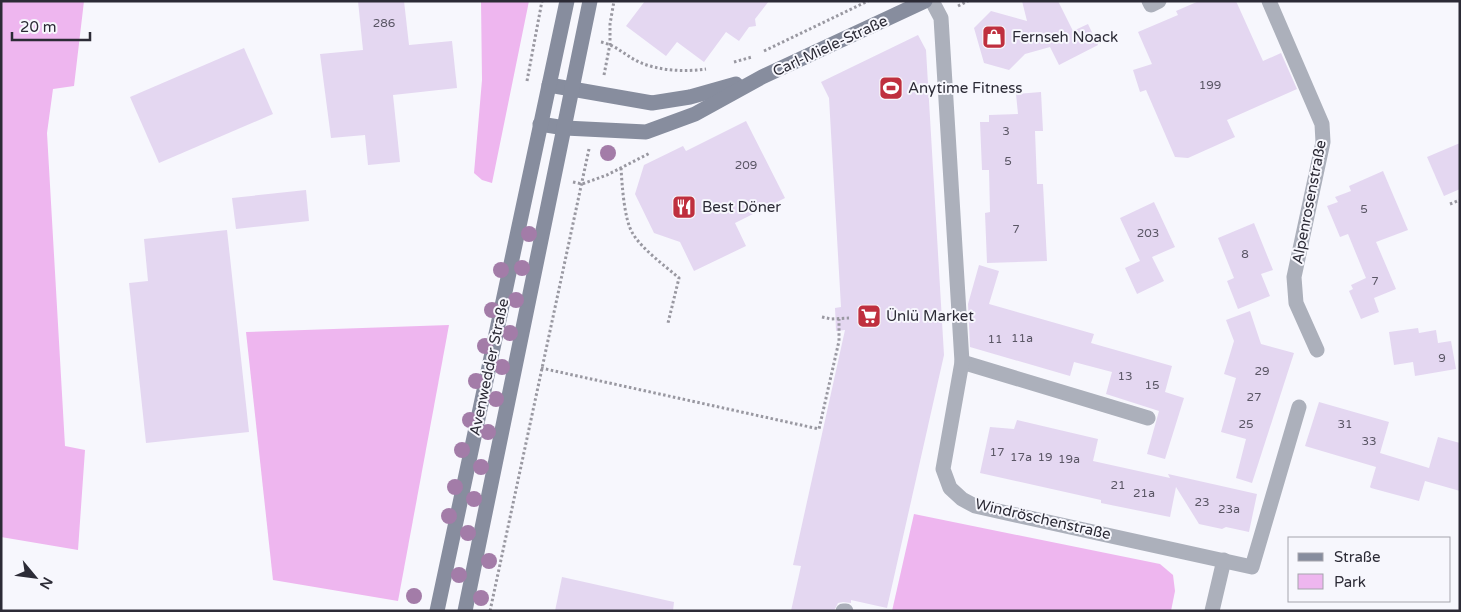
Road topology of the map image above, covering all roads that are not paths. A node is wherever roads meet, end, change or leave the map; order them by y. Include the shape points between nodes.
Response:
1 (567, 1) edge
2 (590, 1) edge
3 (925, 1) edge
4 (932, 1) edge
5 (1149, 1) edge
6 (1159, 1) edge
7 (1269, 1) edge
8 (762, 77) junction
9 (549, 85) junction
10 (573, 90) junction
11 (540, 124) junction
12 (565, 128) junction
13 (1317, 350) dead end
14 (962, 362) junction
15 (1299, 407) dead end
16 (1148, 418) dead end
17 (1224, 560) junction
18 (437, 611) edge
19 (465, 611) edge
20 (1212, 611) edge

1 - 9 main road, Avenwedder Straße
2 - 10 main road, Avenwedder Straße
3 - 8 main road, Carl-Miele-Straße
4 - 14 street, Windröschenstraße via 941,18
5 - 6 street via 1151,5
7 - 13 street, Alpenrosenstraße via 1322,124 1323,142 1294,277 1296,303
8 - 10 main road, Carl-Miele-Straße via 690,97 652,103
8 - 12 main road, Carl-Miele-Straße via 695,114 646,132
9 - 10 main road, Carl-Miele-Straße
9 - 11 main road, Avenwedder Straße
10 - 12 main road, Avenwedder Straße
11 - 12 main road, Carl-Miele-Straße
11 - 18 main road, Avenwedder Straße
12 - 19 main road, Avenwedder Straße
14 - 16 street
14 - 17 street, Windröschenstraße via 943,469 950,488 962,499 975,506
15 - 17 street, Windröschenstraße via 1252,568
17 - 20 street

